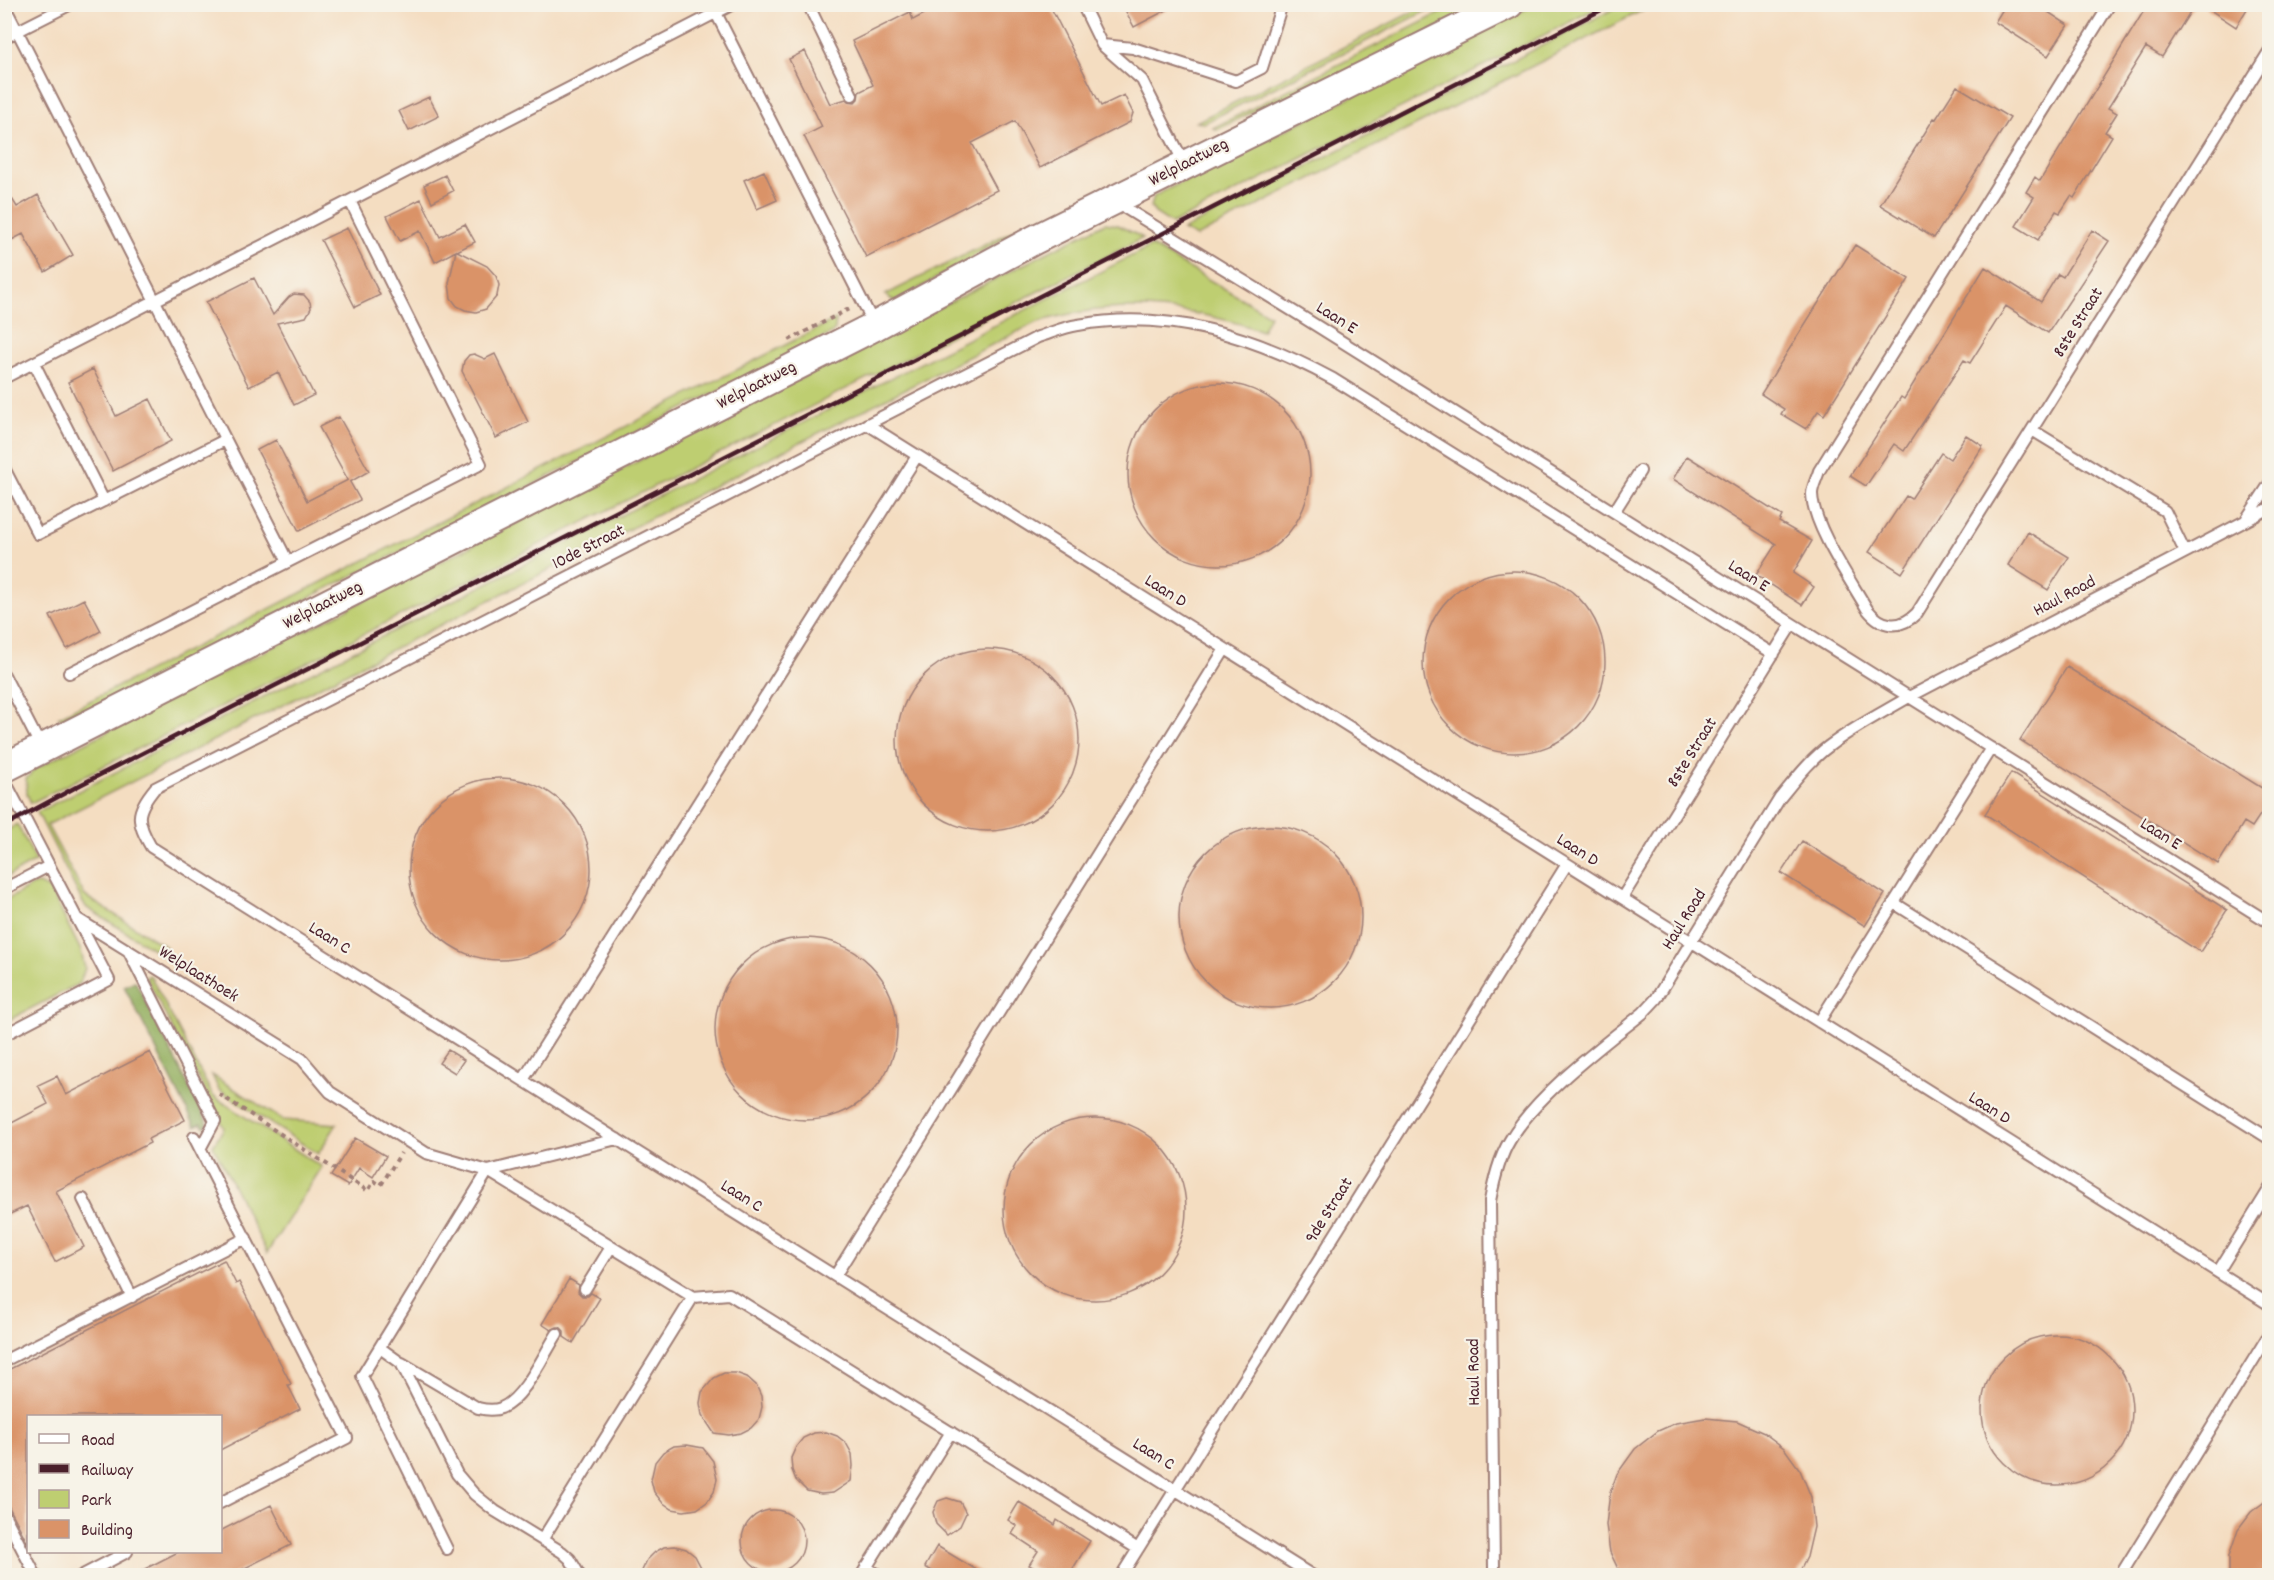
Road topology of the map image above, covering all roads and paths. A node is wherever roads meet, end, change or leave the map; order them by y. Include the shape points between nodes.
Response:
1 (70, 4) edge
2 (734, 4) edge
3 (808, 4) edge
4 (1082, 4) edge
5 (1282, 4) edge
6 (1509, 4) edge
7 (2110, 4) edge
8 (4, 5) edge
9 (716, 13) junction
10 (18, 31) junction
11 (4, 38) edge
12 (1102, 45) junction
13 (2270, 50) edge
14 (852, 95) dead end
15 (1185, 165) junction
16 (350, 201) junction
17 (1114, 201) junction
18 (155, 301) junction
19 (875, 326) junction
20 (34, 363) junction
21 (4, 378) edge
22 (867, 424) junction
23 (2032, 430) junction
24 (225, 440) junction
25 (916, 456) junction
26 (4, 468) edge
27 (1640, 471) dead end
28 (2270, 483) edge
29 (104, 501) junction
30 (2270, 508) edge
31 (1614, 512) junction
32 (2247, 519) junction
33 (2185, 552) junction
34 (288, 562) junction
35 (1792, 624) junction
36 (1225, 649) junction
37 (1774, 654) junction
38 (69, 672) dead end
39 (5, 675) edge
40 (1909, 697) junction
41 (1991, 748) junction
42 (42, 749) junction
43 (4, 768) edge
44 (4, 779) edge
45 (151, 847) joint
46 (1567, 864) junction
47 (49, 866) junction
48 (4, 889) edge
49 (1622, 898) junction
50 (1894, 903) junction
51 (76, 918) junction
52 (2270, 923) edge
53 (1689, 945) junction
54 (128, 950) junction
55 (1819, 1022) junction
56 (4, 1035) edge
57 (523, 1080) junction
58 (215, 1092) dead end
59 (194, 1137) dead end
60 (617, 1139) junction
61 (2270, 1139) edge
62 (408, 1142) junction
63 (200, 1149) junction
64 (488, 1171) junction
65 (2270, 1188) edge
66 (83, 1199) dead end
67 (246, 1238) junction
68 (611, 1247) junction
69 (2218, 1272) junction
70 (836, 1276) junction
71 (585, 1289) dead end
72 (132, 1297) junction
73 (693, 1297) junction
74 (2270, 1305) edge
75 (2270, 1333) edge
76 (557, 1334) dead end
77 (380, 1348) junction
78 (4, 1361) edge
79 (401, 1363) junction
80 (951, 1432) junction
81 (1175, 1489) junction
82 (222, 1502) edge
83 (4, 1514) edge
84 (542, 1540) junction
85 (447, 1549) dead end
86 (1138, 1549) junction
87 (123, 1553) edge
88 (863, 1571) edge
89 (36, 1575) edge
90 (81, 1575) edge
91 (580, 1575) edge
92 (880, 1575) edge
93 (1121, 1575) edge
94 (1313, 1575) edge
95 (1491, 1575) edge
96 (2120, 1575) edge

1 - 10 lane
2 - 9 lane
3 - 14 lane
4 - 12 lane
5 - 12 lane via 1262,68 1236,81 1133,48
6 - 15 street, Welplaatweg
7 - 23 lane, 8ste Straat via 1819,471 1812,493 1816,513 1875,619 1893,625 1917,613
8 - 10 lane
9 - 16 lane
9 - 19 lane
10 - 11 lane
10 - 18 lane
12 - 15 lane via 1142,80
13 - 23 lane, 8ste Straat
15 - 17 street, Welplaatweg
16 - 18 lane
16 - 34 lane via 481,464
17 - 19 street, Welplaatweg
17 - 31 lane, Laan E
18 - 20 lane
18 - 24 lane
19 - 42 street, Welplaatweg
20 - 21 lane
20 - 29 lane
22 - 25 lane, Laan D
22 - 37 lane, 10de Straat via 1038,337 1075,325 1164,321 1201,327 1244,338 1334,379
22 - 45 lane, 10de Straat via 155,788 143,802 139,826
23 - 33 lane via 2165,511
24 - 29 lane
24 - 34 lane
25 - 36 lane, Laan D
25 - 57 lane
26 - 29 lane via 38,534
27 - 31 lane
28 - 32 lane
30 - 32 lane, Haul Road
31 - 35 lane, Laan E
32 - 33 lane, Haul Road
33 - 40 lane, Haul Road
34 - 38 lane
35 - 37 lane, 8ste Straat
35 - 40 lane, Laan E
36 - 46 lane, Laan D
36 - 70 lane
37 - 49 lane, 8ste Straat
39 - 42 lane
40 - 41 lane, Laan E
40 - 53 lane, Haul Road via 1828,747 1803,771 1780,798
41 - 50 lane
41 - 52 lane, Laan E
42 - 43 street, Welplaatweg
44 - 47 lane
45 - 57 lane, Laan C
46 - 49 lane, Laan D
46 - 81 lane, 9de Straat
47 - 48 lane
47 - 51 lane
49 - 53 lane, Laan D
50 - 55 lane
50 - 61 lane
51 - 54 lane, Welplaathoek
51 - 56 lane via 109,980
53 - 55 lane, Laan D
53 - 95 lane, Haul Road via 1643,1013 1526,1117 1509,1141 1494,1181 1490,1201 1494,1570
54 - 62 lane, Welplaathoek via 302,1059 330,1092
54 - 63 lane via 215,1121
55 - 69 lane, Laan D
57 - 60 lane, Laan C
58 - 62 path via 368,1191 374,1181 381,1185
59 - 63 lane
60 - 64 lane
60 - 70 lane, Laan C
62 - 64 lane, Welplaathoek via 426,1153
63 - 67 lane
64 - 68 lane
64 - 77 lane
65 - 69 lane
66 - 72 lane
67 - 72 lane
67 - 82 lane via 347,1438
68 - 71 lane
68 - 73 lane
69 - 74 lane, Laan D
70 - 81 lane, Laan C
72 - 78 lane
73 - 80 lane via 729,1294
73 - 84 lane
75 - 96 lane
76 - 79 lane via 520,1394 501,1408 478,1408
77 - 79 lane
77 - 85 lane via 362,1376
79 - 84 lane via 457,1474 495,1511
80 - 86 lane
80 - 88 lane
81 - 86 lane, 9de Straat
81 - 94 lane, Laan C
83 - 89 lane
84 - 91 lane via 570,1559
86 - 93 lane, 9de Straat
87 - 90 lane
88 - 92 lane

